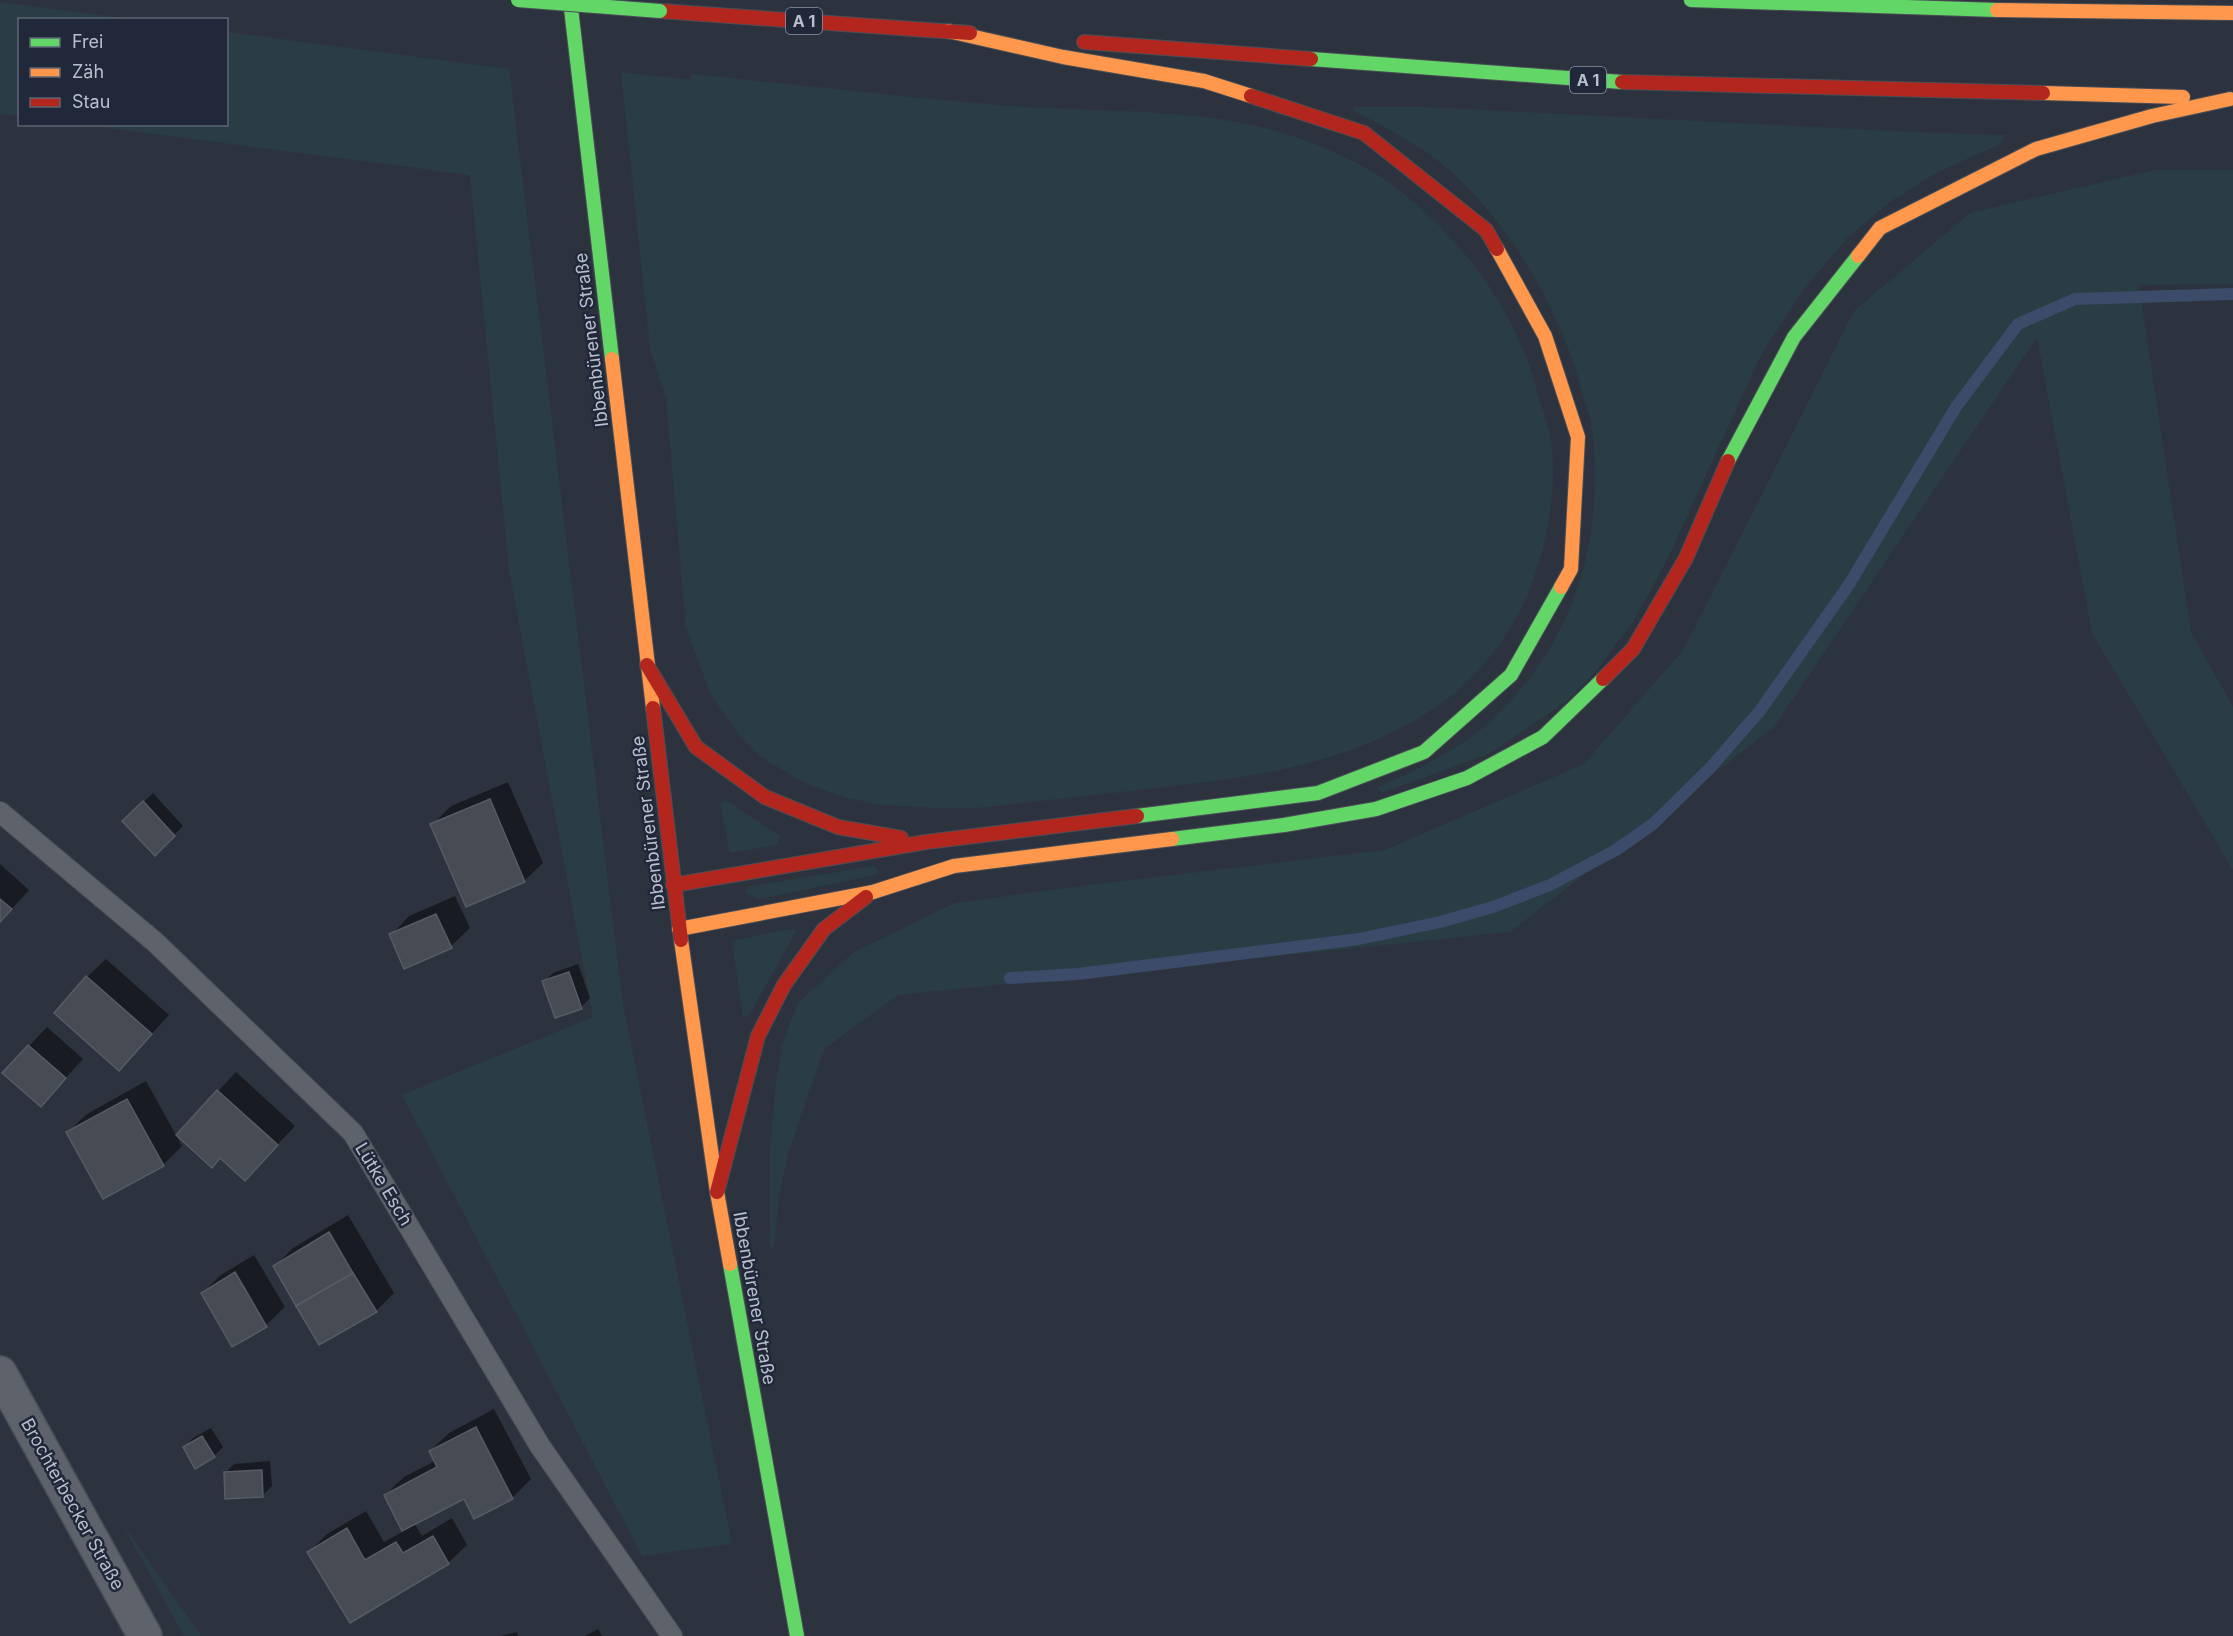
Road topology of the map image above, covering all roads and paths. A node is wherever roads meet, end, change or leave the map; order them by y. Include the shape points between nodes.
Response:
1 (518, 0) edge
2 (570, 0) edge
3 (1691, 0) edge
4 (2233, 13) edge
5 (948, 31) junction
6 (1043, 39) dead end
7 (1067, 40) dead end
8 (2231, 99) edge
9 (647, 665) junction
10 (0, 812) edge
11 (926, 842) junction
12 (673, 885) junction
13 (873, 892) junction
14 (679, 929) junction
15 (717, 1192) junction
16 (0, 1372) edge
17 (145, 1636) edge
18 (672, 1636) edge
19 (797, 1636) edge

1 - 5 main road, A 1, bridge
2 - 9 main road, Ibbenbürener Straße
3 - 4 main road via 1924,9
5 - 6 main road, A 1
5 - 11 main road via 1063,57 1204,81 1364,133 1486,230 1545,336 1578,437 1571,569 1511,675 1424,752 1318,793
7 - 8 main road, A 1 via 1593,81
8 - 13 main road via 2152,116 2036,149 1880,228 1794,337 1722,472 1686,558 1632,649 1543,737 1467,778 1376,809 1284,825 954,866
9 - 11 main road via 696,747 765,797 838,827
9 - 12 main road, Ibbenbürener Straße
10 - 18 lane, Lütke Esch via 154,942 353,1133 540,1446
11 - 12 main road
12 - 14 main road, Ibbenbürener Straße
13 - 14 main road
13 - 15 main road via 824,929 784,984 758,1036
14 - 15 main road, Ibbenbürener Straße
15 - 19 main road, Ibbenbürener Straße
16 - 17 street, Brochterbecker Straße

